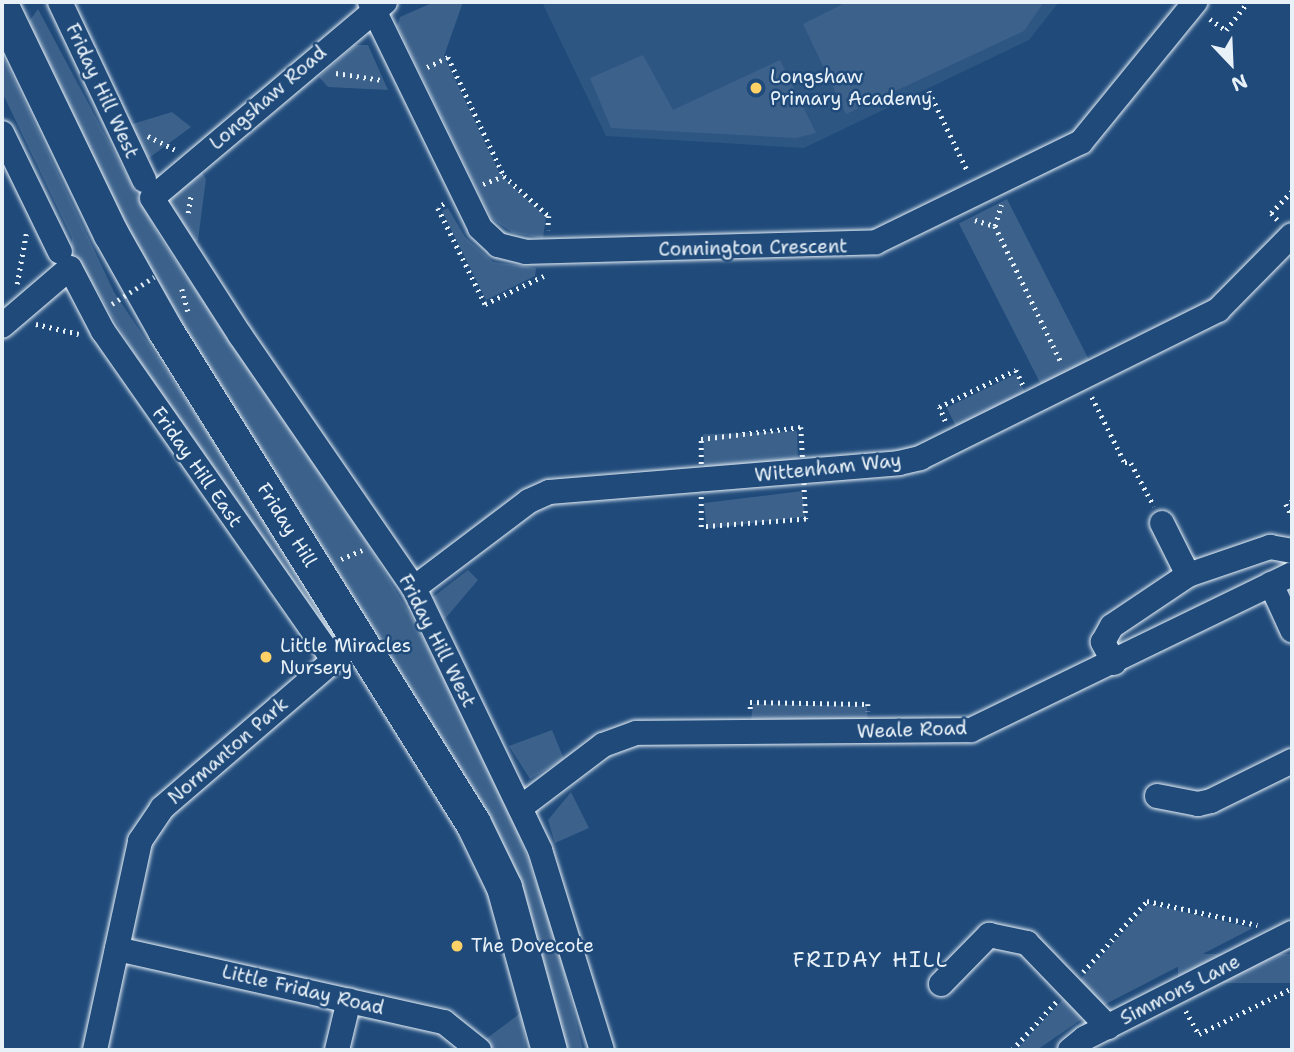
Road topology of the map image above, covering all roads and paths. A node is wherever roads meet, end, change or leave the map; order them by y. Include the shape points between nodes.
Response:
1 (12, 2) edge
2 (60, 2) edge
3 (1248, 2) edge
4 (376, 4) edge
5 (1193, 4) edge
6 (2, 9) edge
7 (304, 68) junction
8 (409, 80) junction
9 (929, 90) dead end
10 (116, 120) junction
11 (2, 133) edge
12 (196, 160) junction
13 (148, 189) junction
14 (977, 192) junction
15 (995, 226) dead end
16 (1292, 236) edge
17 (183, 249) junction
18 (548, 251) junction
19 (65, 260) junction
20 (154, 277) dead end
21 (180, 283) dead end
22 (112, 304) dead end
23 (190, 317) dead end
24 (2, 326) edge
25 (1066, 372) dead end
26 (1090, 395) dead end
27 (1033, 404) junction
28 (953, 442) junction
29 (1292, 502) edge
30 (1158, 514) joint
31 (1292, 517) edge
32 (382, 541) junction
33 (1292, 551) edge
34 (336, 561) dead end
35 (1188, 575) junction
36 (1282, 579) edge
37 (414, 588) junction
38 (1292, 630) edge
39 (360, 639) junction
40 (333, 660) junction
41 (1114, 663) junction
42 (1292, 761) edge
43 (1157, 796) dead end
44 (520, 808) junction
45 (1292, 933) edge
46 (117, 949) junction
47 (941, 984) dead end
48 (1070, 987) junction
49 (1292, 988) edge
50 (1176, 992) junction
51 (349, 1000) junction
52 (1108, 1027) junction
53 (95, 1050) edge
54 (337, 1050) edge
55 (479, 1050) edge
56 (549, 1050) edge
57 (602, 1050) edge
58 (1012, 1050) edge
59 (1070, 1050) edge

1 - 6 main road
2 - 10 street, Friday Hill West
3 - 5 path via 1226,30
4 - 7 street, Longshaw Road
4 - 8 street, Connington Crescent
5 - 14 street, Connington Crescent via 1081,142
6 - 39 main road, Friday Hill via 111,234 165,330
7 - 8 path
7 - 12 street, Longshaw Road
8 - 18 street, Connington Crescent via 480,228 498,245
8 - 18 path via 447,57 504,176 549,216
9 - 14 path
10 - 12 path
10 - 13 street, Friday Hill West
11 - 19 street, Friday Hill East
12 - 13 street, Longshaw Road
12 - 17 path
13 - 17 street, Friday Hill West
14 - 18 street, Connington Crescent via 877,242 855,246
15 - 25 path
16 - 27 street, Wittenham Way via 1218,310
17 - 32 street, Friday Hill West
19 - 24 street
19 - 40 street, Friday Hill East via 103,331
20 - 22 path, bridge
21 - 23 path
26 - 30 path
27 - 28 street, Wittenham Way
27 - 28 path via 1016,370 939,407
28 - 37 street, Wittenham Way via 899,463 549,492 529,501
29 - 31 path via 1286,504
30 - 35 street
32 - 34 path
32 - 37 street, Friday Hill West
33 - 35 street via 1270,547
35 - 41 street via 1112,626 1103,642
36 - 38 street
36 - 41 street, Weale Road
37 - 44 street, Friday Hill West
39 - 40 street, Normanton Park
39 - 56 main road, Friday Hill via 473,823 504,887
40 - 46 street, Normanton Park via 162,808 140,841
41 - 44 street, Weale Road via 971,730 619,736
42 - 43 street via 1210,801 1198,804
44 - 57 street, Friday Hill West via 552,881
45 - 48 path via 1147,901
45 - 50 street, Simmons Lane
46 - 51 street, Little Friday Road
46 - 53 street, Normanton Park
47 - 48 street via 989,935 1027,943
48 - 52 street
48 - 58 path
49 - 50 path via 1199,1034
50 - 52 street, Simmons Lane
51 - 54 street
51 - 55 street, Little Friday Road via 444,1022
52 - 59 street, Simmons Lane

